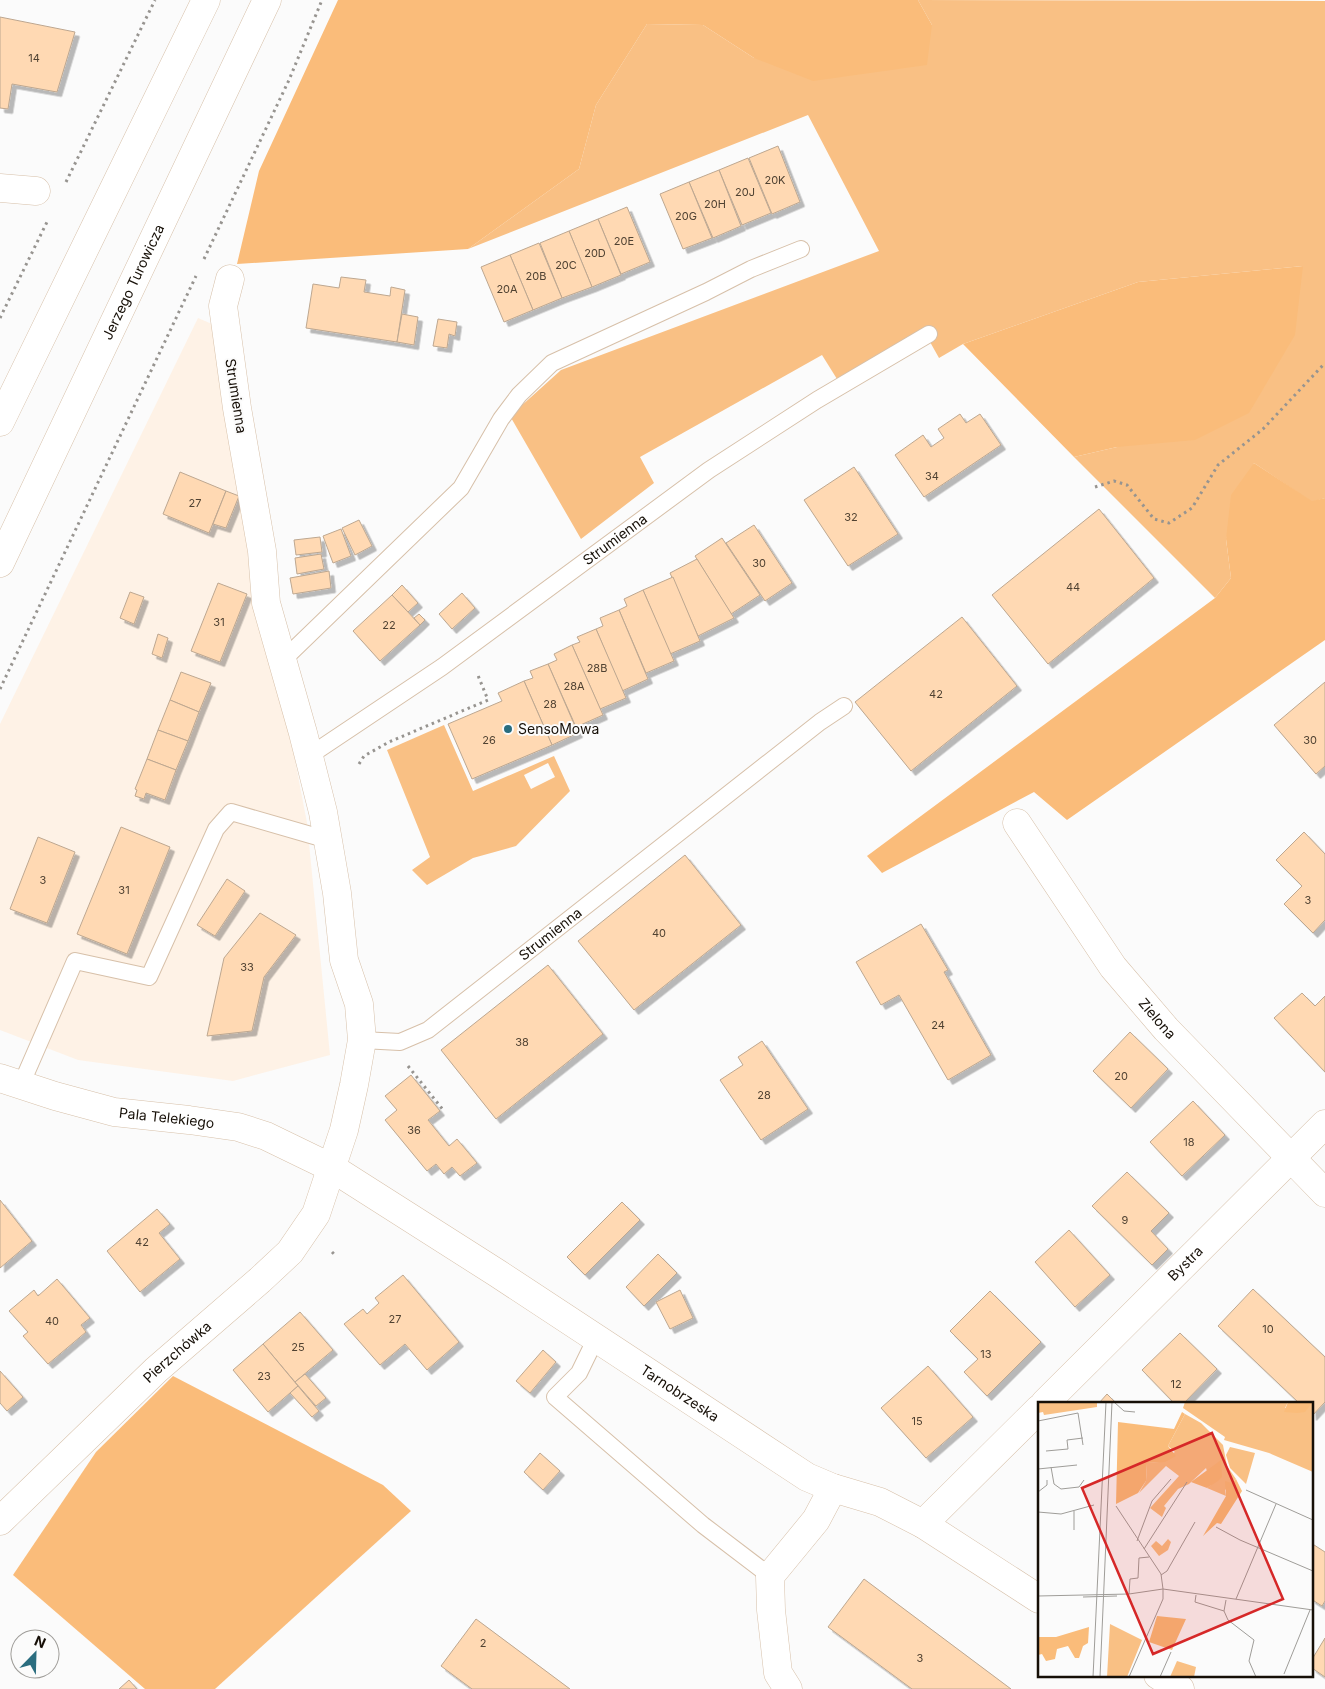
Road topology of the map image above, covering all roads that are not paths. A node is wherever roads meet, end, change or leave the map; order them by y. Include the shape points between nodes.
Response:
1 (206, 0) edge
2 (267, 0) edge
3 (0, 188) edge
4 (36, 191) dead end
5 (801, 250) dead end
6 (230, 280) dead end
7 (929, 334) dead end
8 (0, 422) edge
9 (0, 563) edge
10 (282, 661) junction
11 (844, 706) dead end
12 (309, 756) junction
13 (1017, 823) dead end
14 (328, 840) junction
15 (362, 1040) junction
16 (10, 1082) edge
17 (1325, 1124) edge
18 (1290, 1158) junction
19 (332, 1168) junction
20 (1325, 1193) edge
21 (596, 1338) junction
22 (1046, 1402) edge
23 (1038, 1410) edge
24 (833, 1488) junction
25 (0, 1521) edge
26 (923, 1524) junction
27 (770, 1576) junction
28 (1038, 1597) edge
29 (1160, 1676) edge
30 (788, 1689) edge
31 (1180, 1689) edge

1 - 8 street
2 - 9 street, Jerzego Turowicza
3 - 4 street
5 - 10 lane via 552,363 506,413 461,488
6 - 10 street, Strumienna via 222,306 262,551 266,603
7 - 12 lane, Strumienna via 708,470 442,667
10 - 12 street, Strumienna
11 - 15 lane, Strumienna via 428,1030 400,1042
12 - 14 street, Strumienna
13 - 18 street, Zielona via 1113,968 1166,1029
14 - 15 street, Strumienna via 338,894 344,960 360,1004
14 - 16 lane via 231,812 216,829 149,977 75,961
15 - 19 street, Strumienna via 344,1130
16 - 19 street, Pala Telekiego via 114,1112 238,1127 266,1136
17 - 18 street, Bystra
18 - 20 street, Zielona
18 - 22 street, Bystra
19 - 21 street, Tarnobrzeska
19 - 25 street, Pierzchówka via 316,1214 290,1252 156,1370
21 - 24 street, Tarnobrzeska via 807,1478
21 - 27 lane via 579,1373 555,1397 703,1525
23 - 26 street
24 - 26 street, Tarnobrzeska via 880,1502
24 - 27 street via 816,1520
26 - 28 street, Tarnobrzeska
27 - 30 street via 778,1673
29 - 31 street

